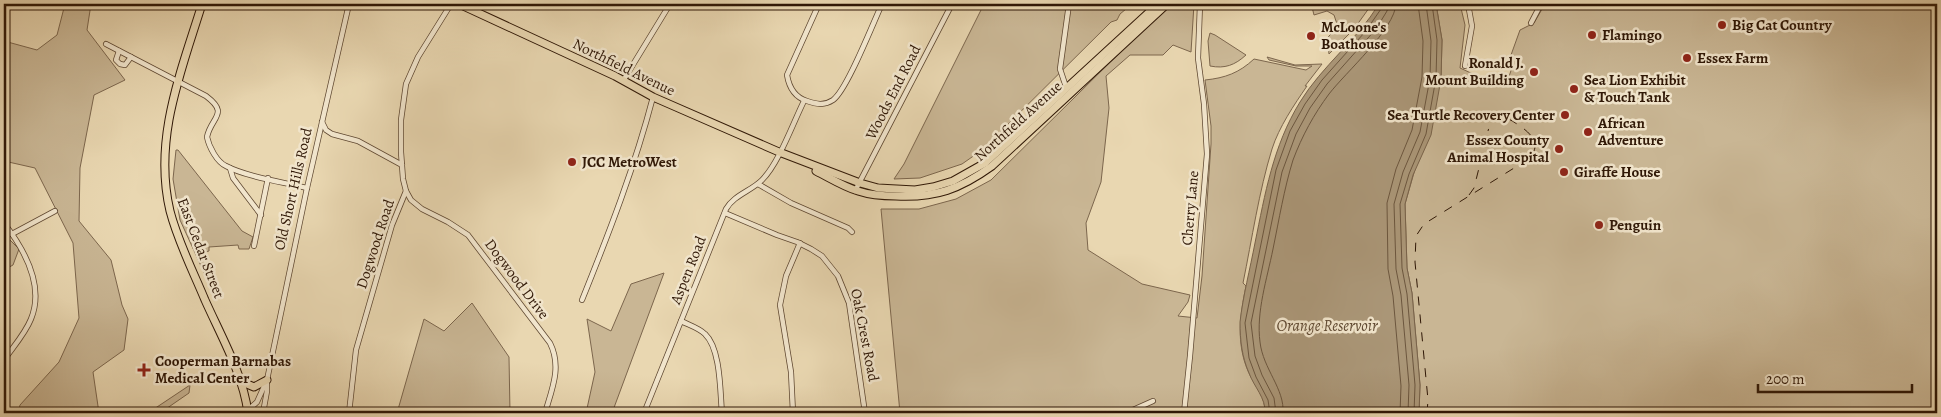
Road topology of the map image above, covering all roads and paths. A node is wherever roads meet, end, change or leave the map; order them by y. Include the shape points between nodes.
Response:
1 (202, 4) edge
2 (349, 4) edge
3 (451, 4) edge
4 (459, 4) edge
5 (670, 4) edge
6 (819, 4) edge
7 (882, 4) edge
8 (952, 4) edge
9 (1069, 4) edge
10 (1158, 4) edge
11 (1167, 4) edge
12 (1200, 4) edge
13 (1468, 4) edge
14 (1541, 4) edge
15 (1531, 23) dead end
16 (106, 44) dead end
17 (119, 51) junction
18 (131, 57) junction
19 (1465, 66) dead end
20 (623, 81) junction
21 (178, 83) junction
22 (1066, 86) junction
23 (653, 97) junction
24 (804, 101) junction
25 (322, 122) junction
26 (779, 152) junction
27 (402, 165) junction
28 (230, 168) junction
29 (268, 178) junction
30 (758, 184) junction
31 (860, 184) junction
32 (307, 188) junction
33 (406, 190) junction
34 (856, 191) junction
35 (55, 211) dead end
36 (724, 213) junction
37 (261, 215) junction
38 (4, 223) edge
39 (852, 232) dead end
40 (12, 234) junction
41 (800, 243) junction
42 (254, 246) dead end
43 (582, 300) dead end
44 (681, 321) junction
45 (4, 360) edge
46 (267, 380) junction
47 (240, 381) junction
48 (1153, 401) dead end
49 (248, 412) edge
50 (263, 413) edge
51 (349, 413) edge
52 (545, 413) edge
53 (644, 413) edge
54 (722, 413) edge
55 (793, 413) edge
56 (865, 413) edge
57 (1126, 413) edge
58 (1184, 413) edge

1 - 21 main road, East Cedar Street
2 - 25 street, Old Short Hills Road
3 - 27 street, Dogwood Road via 418,57 406,84 401,120
4 - 20 main road, Northfield Avenue
5 - 20 street
6 - 24 street via 787,75 792,91
7 - 24 street via 839,95 826,104
8 - 31 street, Woods End Road
9 - 22 street via 1060,64
10 - 22 main road, Northfield Avenue
11 - 34 main road, Northfield Avenue via 992,166 966,183 935,194 912,197
12 - 58 street, Cherry Lane via 1198,58 1207,154
13 - 19 street via 1472,26
14 - 15 street
16 - 17 street
17 - 18 street
17 - 18 street via 116,60 120,64 125,65
18 - 21 street
20 - 23 main road, Northfield Avenue
21 - 28 street via 216,104 218,111 208,132 208,141 224,165
21 - 47 main road, East Cedar Street via 166,131 164,162 168,202
22 - 31 main road, Northfield Avenue via 984,163 953,181 915,190
23 - 26 main road, Northfield Avenue
23 - 43 street via 608,235
24 - 26 street, Aspen Road
25 - 27 street via 332,134 358,141
25 - 32 street, Old Short Hills Road
26 - 30 street, Aspen Road
26 - 31 main road, Northfield Avenue
26 - 34 main road, Northfield Avenue
27 - 33 street, Dogwood Road
28 - 29 street
28 - 37 street via 233,178
29 - 32 street
29 - 37 street
30 - 36 street, Aspen Road via 736,198
30 - 39 street
31 - 34 street, Woods End Road
32 - 46 street, Old Short Hills Road
33 - 51 street, Dogwood Road via 392,225 356,350
33 - 52 street, Dogwood Drive via 411,200 422,209 468,236 550,343 557,369
35 - 40 street
36 - 41 street, Oak Crest Road
36 - 44 street, Aspen Road
37 - 42 street
38 - 40 street
40 - 45 street via 31,270 36,295 30,320
41 - 55 street via 786,276 780,305 791,372
41 - 56 street, Oak Crest Road via 822,256 845,289
44 - 53 street, Aspen Road
44 - 54 street via 701,331 711,343
46 - 47 main road via 254,387
46 - 49 street, Old Short Hills Road via 257,402
46 - 50 street, Old Short Hills Road
47 - 49 main road, East Cedar Street
48 - 57 street

